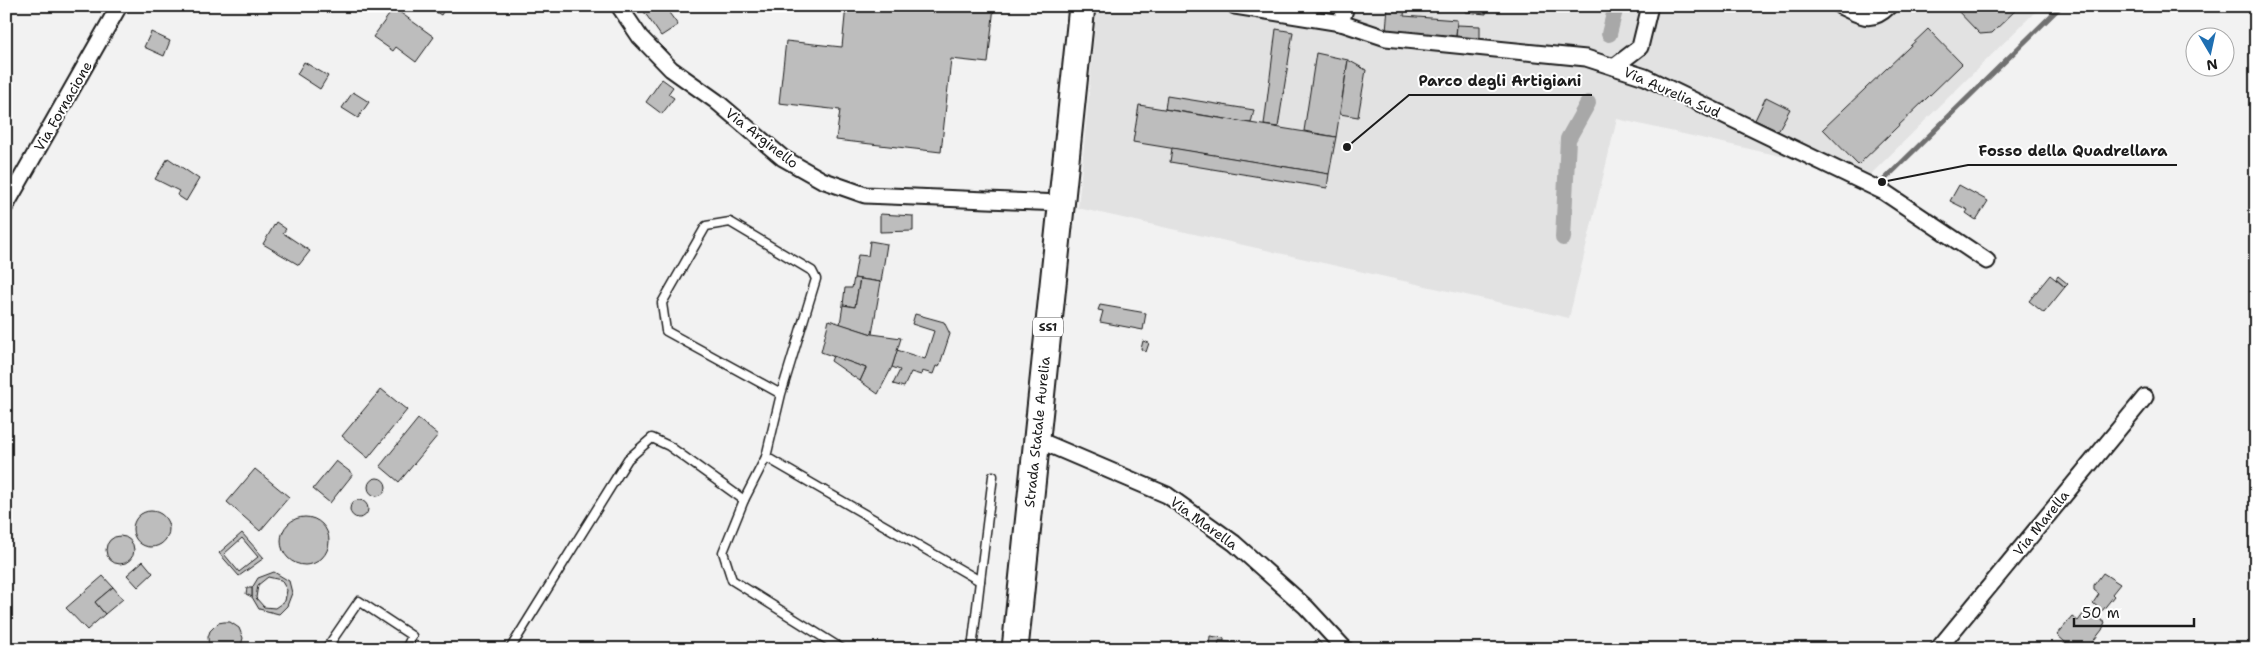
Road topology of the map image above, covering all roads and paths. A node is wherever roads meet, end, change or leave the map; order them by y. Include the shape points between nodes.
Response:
1 (119, 6) edge
2 (619, 6) edge
3 (1082, 6) edge
4 (1235, 6) edge
5 (1346, 6) edge
6 (1650, 6) edge
7 (1840, 6) edge
8 (1888, 6) edge
9 (1342, 23) junction
10 (1614, 67) junction
11 (1062, 203) junction
12 (6, 205) edge
13 (1987, 261) dead end
14 (780, 394) junction
15 (2145, 397) dead end
16 (1036, 439) junction
17 (766, 457) junction
18 (993, 476) dead end
19 (744, 500) junction
20 (980, 581) junction
21 (326, 649) edge
22 (406, 649) edge
23 (510, 649) edge
24 (842, 649) edge
25 (972, 649) edge
26 (1015, 649) edge
27 (1345, 649) edge
28 (1938, 649) edge

1 - 12 street, Via Fornacione
2 - 11 street, Via Arginello via 640,37 671,69 784,158 822,180 865,195
3 - 11 main road, Strada Statale Aurelia / SS1
4 - 9 street, Via Aurelia Sud
5 - 9 street
6 - 10 street via 1640,47
7 - 8 street via 1871,18 1880,15
9 - 10 street, Via Aurelia Sud via 1386,38 1586,58
10 - 13 street, Via Aurelia Sud via 1645,77 1884,192
11 - 16 main road, Strada Statale Aurelia / SS1
14 - 14 lane via 816,279 812,271 730,222 706,226 662,303 666,331
14 - 17 lane
15 - 28 street, Via Marella
16 - 26 main road, Strada Statale Aurelia / SS1
16 - 27 street, Via Marella via 1167,495 1234,543 1306,607
17 - 19 lane
17 - 20 lane
18 - 20 lane
19 - 23 lane via 652,438 628,459
19 - 24 lane via 723,552 732,580
20 - 25 lane
21 - 22 lane via 359,601 412,636

